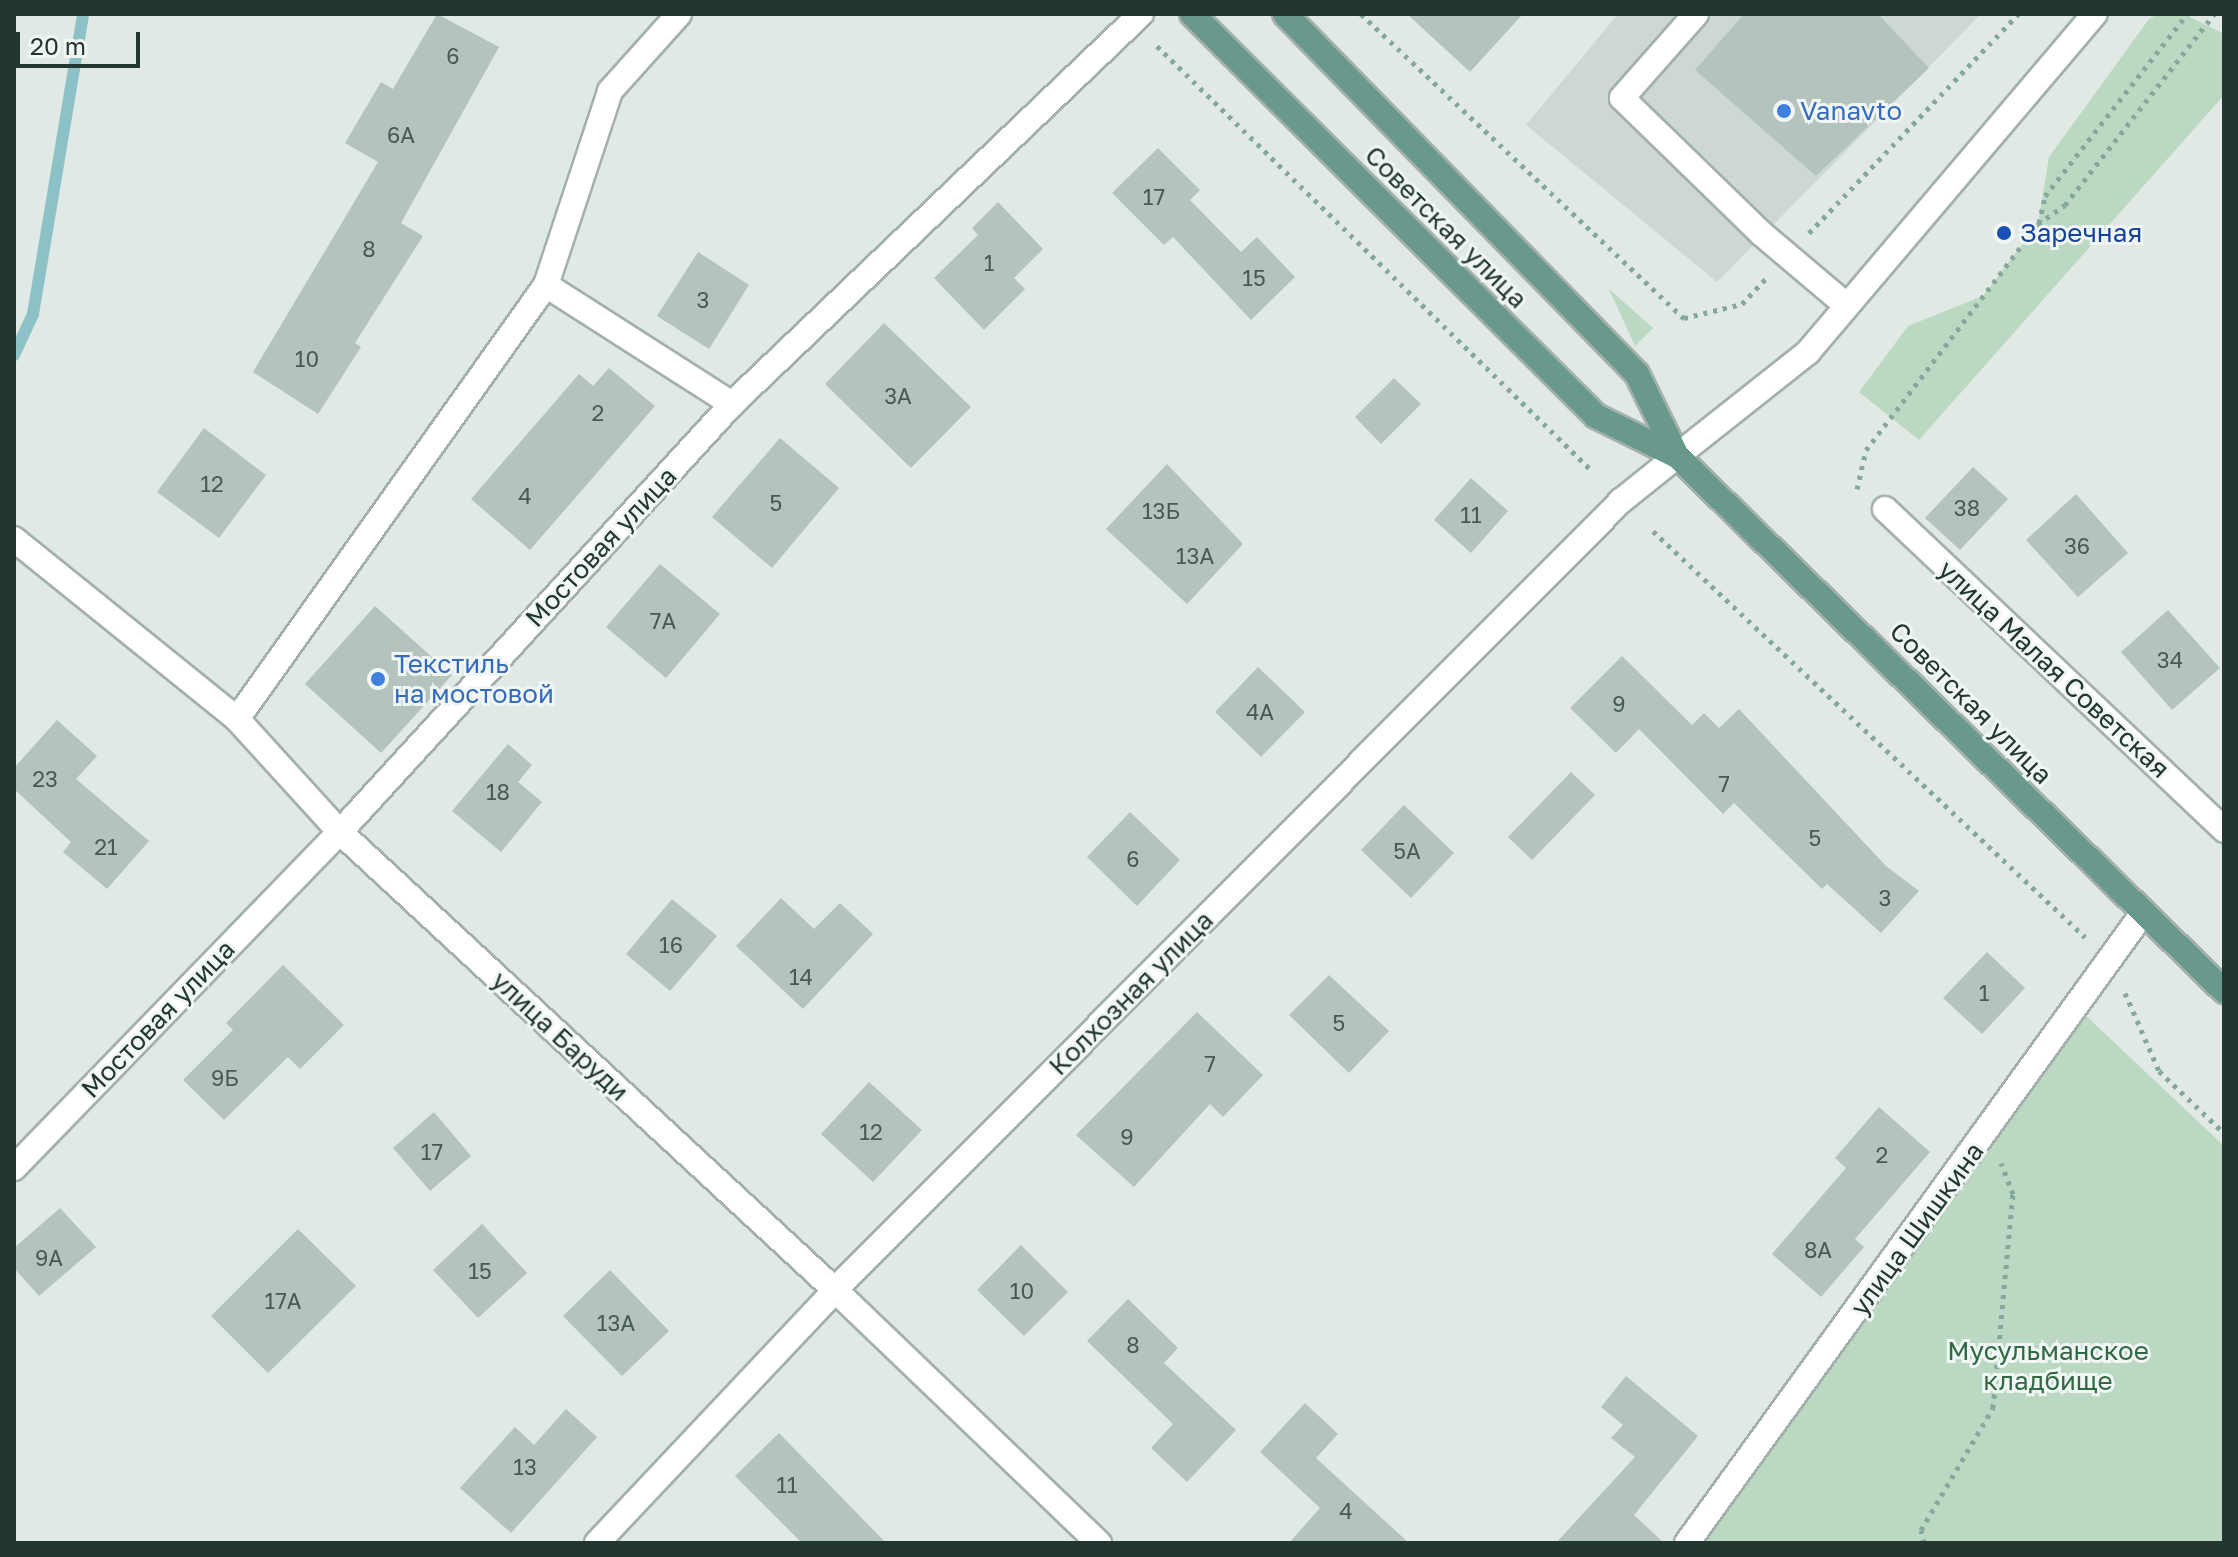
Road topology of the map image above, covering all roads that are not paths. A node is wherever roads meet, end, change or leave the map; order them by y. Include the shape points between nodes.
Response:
1 (679, 14) edge
2 (1192, 14) edge
3 (1285, 14) edge
4 (1696, 14) edge
5 (2095, 14) edge
6 (1137, 18) edge
7 (546, 285) junction
8 (1846, 305) junction
9 (732, 404) junction
10 (1677, 456) junction
11 (1885, 509) dead end
12 (14, 539) edge
13 (237, 719) junction
14 (2224, 830) edge
15 (340, 832) junction
16 (2143, 913) junction
17 (2224, 991) edge
18 (14, 1168) edge
19 (835, 1290) junction
20 (597, 1543) edge
21 (1099, 1543) edge
22 (1687, 1543) edge

1 - 7 street via 610,91
2 - 10 main road, Советская улица via 1596,416
3 - 10 main road, Советская улица via 1637,374
4 - 8 street via 1622,98
5 - 8 street, Колхозная улица
6 - 9 street, Мостовая улица
7 - 9 street
7 - 13 street
8 - 10 street, Колхозная улица via 1808,352
9 - 15 street, Мостовая улица
10 - 16 main road, Советская улица
10 - 19 street, Колхозная улица via 1621,501
11 - 14 street, улица Малая Советская
12 - 13 street, улица Баруди
13 - 15 street, улица Баруди
15 - 18 street, Мостовая улица
15 - 19 street, улица Баруди
16 - 17 main road, Советская улица
16 - 22 street, улица Шишкина
19 - 20 street, Колхозная улица
19 - 21 street, улица Баруди

